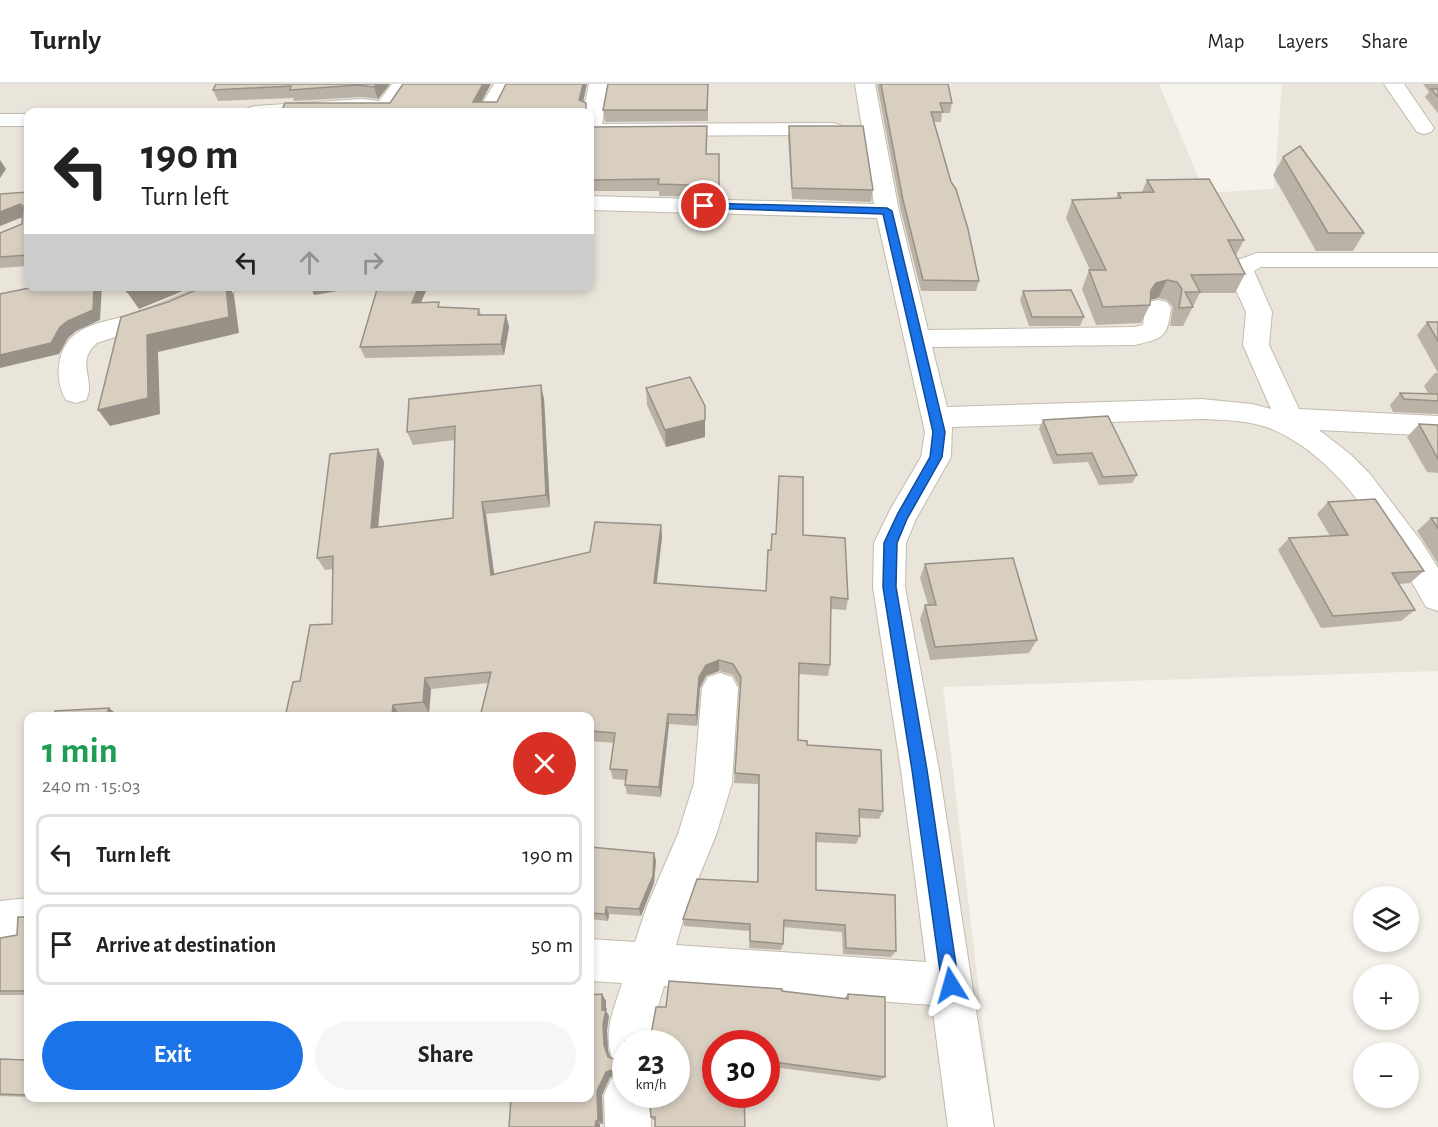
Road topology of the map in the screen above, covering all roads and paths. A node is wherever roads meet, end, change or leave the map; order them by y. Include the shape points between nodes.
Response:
1 (402, 84) edge
2 (504, 84) edge
3 (598, 84) edge
4 (865, 84) edge
5 (1394, 84) edge
6 (316, 108) edge
7 (378, 108) edge
8 (385, 108) edge
9 (489, 108) edge
10 (594, 108) edge
11 (0, 120) edge
12 (24, 120) edge
13 (1424, 128) dead end
14 (874, 129) junction
15 (594, 130) edge
16 (594, 203) edge
17 (887, 211) junction
18 (1438, 260) edge
19 (214, 291) edge
20 (1158, 308) dead end
21 (919, 339) junction
22 (76, 393) dead end
23 (936, 417) junction
24 (1292, 424) junction
25 (1438, 426) edge
26 (1438, 597) edge
27 (720, 688) dead end
28 (24, 919) edge
29 (0, 922) edge
30 (594, 960) edge
31 (649, 965) junction
32 (951, 985) junction
33 (630, 1030) edge
34 (627, 1108) edge
35 (628, 1127) edge
36 (971, 1127) edge

1 - 8 street
2 - 9 street
3 - 10 street
4 - 14 street
5 - 13 street
6 - 7 street
11 - 12 street
14 - 15 street
14 - 17 street
16 - 17 street
17 - 21 street
18 - 24 street via 1257,260 1241,267 1260,319 1256,345
19 - 22 street via 79,343 72,362
20 - 21 street via 1155,328 1135,336
21 - 23 street
23 - 24 street via 1201,410 1249,413
23 - 32 street via 936,457 890,543 889,587
24 - 25 street
24 - 26 street via 1340,462 1377,504
27 - 31 street via 712,783
28 - 29 street
30 - 31 street
31 - 32 street
31 - 33 street
32 - 36 street
34 - 35 street

